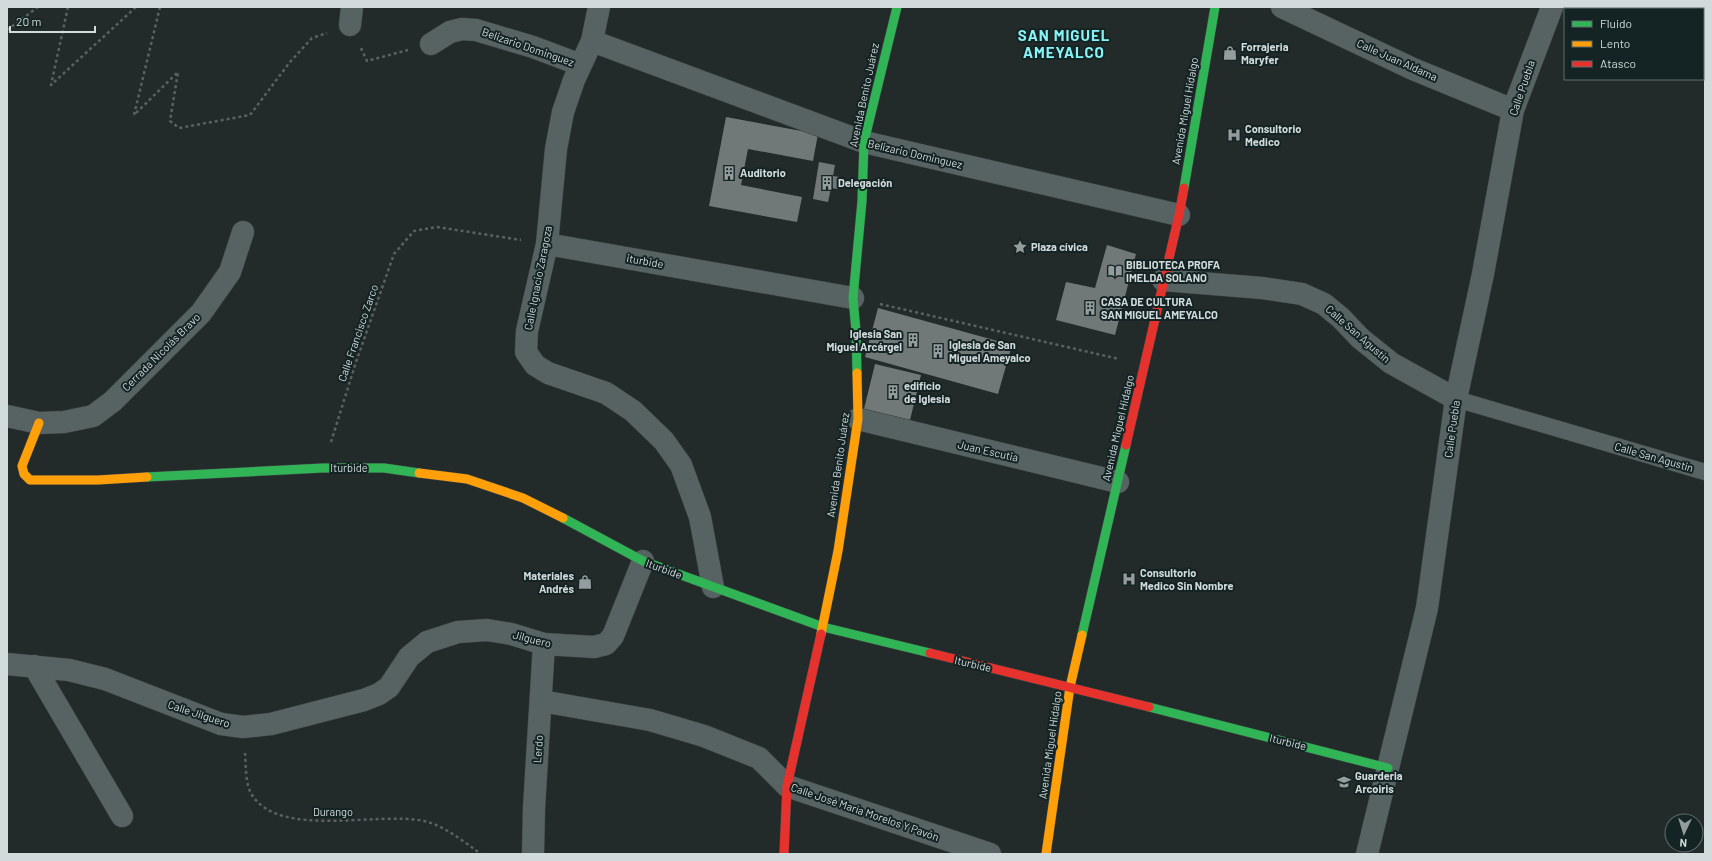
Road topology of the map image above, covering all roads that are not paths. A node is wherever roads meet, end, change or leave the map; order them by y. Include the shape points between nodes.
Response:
1 (599, 7) edge
2 (898, 7) edge
3 (1215, 7) edge
4 (1282, 7) edge
5 (1552, 7) edge
6 (592, 41) junction
7 (431, 44) road end
8 (581, 65) junction
9 (1513, 110) junction
10 (864, 142) junction
11 (1179, 215) junction
12 (243, 232) dead end
13 (547, 244) junction
14 (1163, 280) junction
15 (853, 298) junction
16 (1456, 399) junction
17 (7, 416) edge
18 (858, 420) junction
19 (39, 423) junction
20 (1705, 472) edge
21 (1118, 482) junction
22 (643, 562) junction
23 (713, 587) junction
24 (823, 627) junction
25 (544, 644) junction
26 (7, 664) edge
27 (34, 666) junction
28 (390, 687) joint
29 (1070, 687) junction
30 (541, 701) junction
31 (1388, 768) junction
32 (787, 786) junction
33 (122, 816) dead end
34 (533, 854) edge
35 (784, 854) edge
36 (990, 854) edge
37 (1046, 854) edge
38 (1367, 854) edge

1 - 6 street, Calle Ignacio Zaragoza
2 - 10 street, Avenida Benito Juárez
3 - 11 street, Avenida Miguel Hidalgo
4 - 9 street, Calle Juan Aldama via 1413,69
5 - 9 street, Calle Puebla
6 - 8 street, Calle Ignacio Zaragoza
6 - 10 street, Belizario Dominguez
7 - 8 street, Belizario Dominguez via 450,32 462,29 476,30
8 - 13 street, Calle Ignacio Zaragoza via 563,112 556,149
9 - 16 street, Calle Puebla
10 - 11 street, Belizario Dominguez
10 - 15 street, Avenida Benito Juárez via 862,201
11 - 14 street, Avenida Miguel Hidalgo
12 - 19 street, Cerrada Nicolás Bravo via 230,272 200,313 113,401 93,416 64,422
13 - 15 street, iturbide
13 - 23 street, Calle Ignacio Zaragoza via 527,331 526,352 534,365 548,373 606,393 633,411 664,441 681,465 700,517
14 - 16 street, Calle San Agustín via 1302,294 1324,304 1360,338 1392,363
14 - 21 street, Avenida Miguel Hidalgo
15 - 18 street, Avenida Benito Juárez
16 - 20 lane, Calle San Agustín
16 - 31 street, Calle Puebla via 1427,608
17 - 19 street
18 - 21 street, Juan Escutia
18 - 24 street, Avenida Benito Juárez via 838,552
19 - 22 street, Iturbide via 22,466 25,477 30,480 98,480 323,468 384,468 467,479 523,498
21 - 29 street, Avenida Miguel Hidalgo
22 - 23 street, Iturbide
22 - 25 street, Jilguero via 613,636 606,644 594,648
23 - 24 street, Iturbide
24 - 29 street, Iturbide
24 - 32 street, Avenida Benito Juárez
25 - 28 street, Jilguero via 487,630 458,632 427,642 409,657
25 - 30 street, Lerdo
26 - 27 street, Calle Jilguero
27 - 28 street, Calle Jilguero via 105,678 221,724 243,727 271,724 364,700
27 - 33 street
29 - 31 street, Iturbide
29 - 37 street, Avenida Miguel Hidalgo
30 - 32 street, Calle José María Morelos Y Pavón via 650,720 704,736 759,758
30 - 34 street, Lerdo
31 - 38 street, Calle Puebla
32 - 35 street, Avenida Benito Juárez
32 - 36 street, Calle José María Morelos Y Pavón

